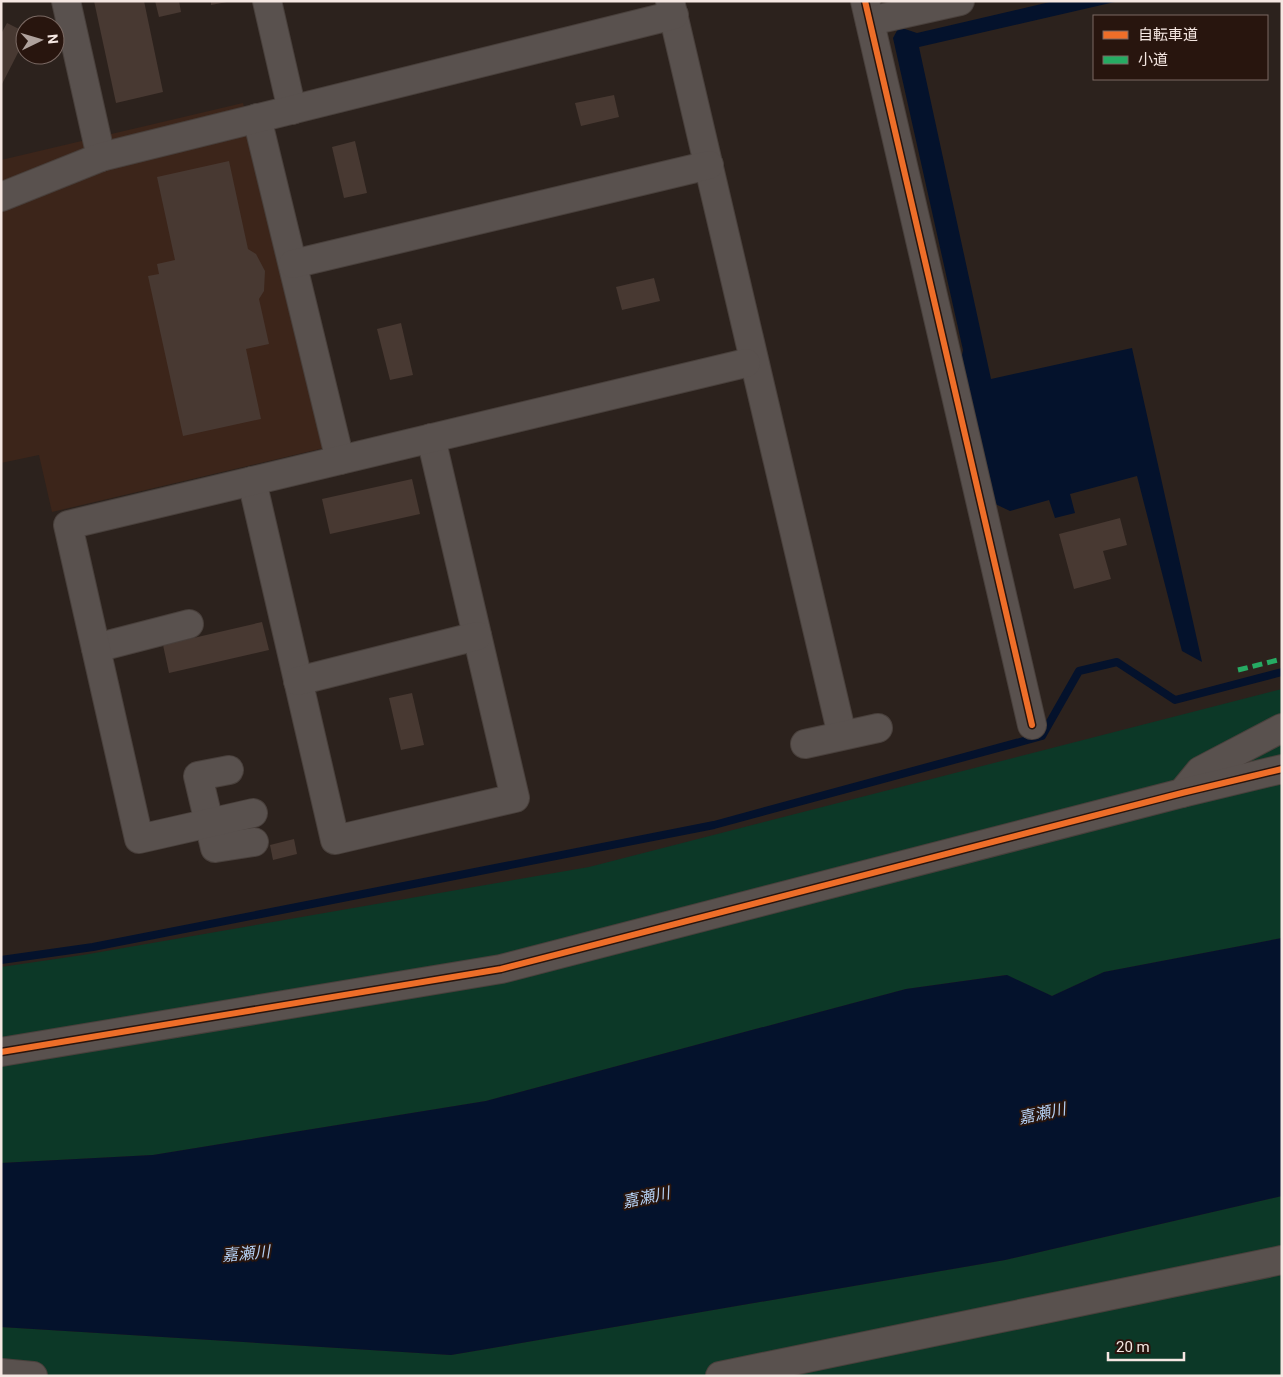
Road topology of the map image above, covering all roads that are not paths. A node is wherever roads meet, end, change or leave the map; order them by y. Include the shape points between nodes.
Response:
1 (66, 1) edge
2 (267, 1) edge
3 (960, 1) edge
4 (672, 8) edge
5 (867, 11) edge
6 (292, 110) junction
7 (257, 118) junction
8 (101, 157) junction
9 (709, 165) junction
10 (1, 198) edge
11 (293, 264) junction
12 (746, 363) dead end
13 (431, 438) junction
14 (340, 460) junction
15 (252, 481) junction
16 (189, 624) dead end
17 (477, 636) junction
18 (96, 648) junction
19 (298, 681) junction
20 (1032, 725) dead end
21 (878, 728) dead end
22 (1282, 728) edge
23 (842, 735) junction
24 (805, 744) dead end
25 (1282, 769) edge
26 (229, 770) dead end
27 (1182, 793) junction
28 (253, 813) dead end
29 (209, 823) junction
30 (254, 842) dead end
31 (1, 1052) edge
32 (1282, 1260) edge
33 (1, 1373) edge
34 (33, 1376) edge
35 (720, 1376) edge

1 - 8 street
2 - 6 street
3 - 5 street
4 - 6 street
4 - 9 street
5 - 20 street
6 - 7 street
7 - 8 street
7 - 11 street
8 - 10 street
9 - 11 street
9 - 23 street
11 - 14 street
12 - 13 street
13 - 14 street
13 - 17 street
14 - 15 street
15 - 18 street via 68,524
15 - 19 street
16 - 18 street
17 - 19 street
17 - 19 street via 515,798 335,840
18 - 29 street via 139,839
21 - 23 street
22 - 27 street via 1200,771
23 - 24 street
25 - 27 street
26 - 29 street via 198,776
27 - 31 street via 501,969
28 - 29 street
29 - 30 street via 216,848
32 - 35 street
33 - 34 street

